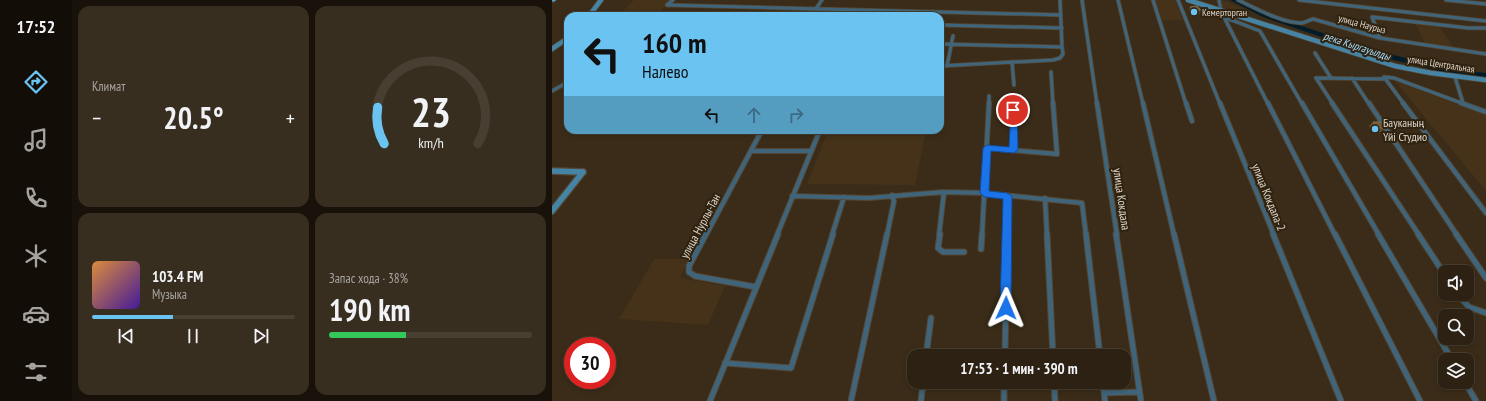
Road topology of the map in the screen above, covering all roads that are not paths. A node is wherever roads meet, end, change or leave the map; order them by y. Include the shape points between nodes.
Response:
1 (601, 0) edge
2 (673, 0) edge
3 (822, 0) edge
4 (1060, 0) edge
5 (1082, 0) edge
6 (1118, 0) edge
7 (1153, 0) edge
8 (1178, 0) edge
9 (1188, 0) edge
10 (1219, 0) edge
11 (1238, 0) edge
12 (1299, 0) edge
13 (1446, 0) edge
14 (1486, 4) edge
15 (816, 9) junction
16 (1221, 10) junction
17 (592, 12) edge
18 (814, 12) edge
19 (1228, 12) junction
20 (1061, 14) junction
21 (1224, 17) junction
22 (1486, 21) edge
23 (944, 25) edge
24 (1062, 28) junction
25 (1486, 28) edge
26 (953, 36) dead end
27 (1380, 38) junction
28 (564, 41) edge
29 (944, 44) edge
30 (951, 44) junction
31 (1062, 47) junction
32 (552, 49) edge
33 (1315, 53) dead end
34 (1486, 54) edge
35 (1012, 62) junction
36 (947, 66) joint
37 (1050, 72) dead end
38 (1455, 77) junction
39 (1331, 78) junction
40 (1352, 78) junction
41 (1385, 78) junction
42 (1486, 80) edge
43 (564, 84) edge
44 (1014, 85) dead end
45 (552, 91) edge
46 (989, 96) dead end
47 (1013, 97) dead end
48 (1463, 103) junction
49 (1486, 112) edge
50 (1192, 121) dead end
51 (760, 134) edge
52 (818, 134) edge
53 (987, 148) junction
54 (1014, 150) junction
55 (751, 151) junction
56 (812, 151) junction
57 (552, 171) edge
58 (944, 192) junction
59 (985, 193) junction
60 (892, 195) junction
61 (792, 196) junction
62 (1007, 196) junction
63 (844, 197) junction
64 (1045, 198) junction
65 (552, 211) edge
66 (1486, 213) edge
67 (981, 249) dead end
68 (964, 252) dead end
69 (1438, 265) edge
70 (1486, 278) edge
71 (756, 287) junction
72 (1461, 301) edge
73 (1486, 314) edge
74 (931, 318) dead end
75 (927, 349) edge
76 (1005, 349) edge
77 (1053, 349) edge
78 (1099, 349) edge
79 (1448, 353) edge
80 (726, 363) junction
81 (922, 389) edge
82 (1004, 389) edge
83 (1054, 389) edge
84 (1104, 389) edge
85 (1468, 389) edge
86 (1140, 392) junction
87 (1104, 393) junction
88 (710, 401) edge
89 (851, 401) edge
90 (921, 401) edge
91 (1004, 401) edge
92 (1055, 401) edge
93 (1105, 401) edge
94 (1141, 401) edge
95 (1214, 401) edge
96 (1341, 401) edge
97 (1420, 401) edge
98 (1476, 401) edge

1 - 17 main road
2 - 15 street via 668,5
3 - 15 street
4 - 20 street
5 - 86 street, улица Кокдала
6 - 95 street
7 - 50 street
8 - 96 street, улица Кокдала-2
9 - 16 main road, улица Центральная
10 - 16 street
11 - 27 street, улица Наурыз via 1297,23 1313,19
12 - 22 street
13 - 14 street
15 - 18 street
15 - 20 street
16 - 19 main road, улица Центральная
19 - 21 street
19 - 38 main road, улица Центральная via 1395,66
20 - 24 street
21 - 79 street via 1260,31
21 - 97 street
23 - 24 street
24 - 31 street
25 - 27 street via 1372,17
26 - 30 street
27 - 34 street, улица Наурыз
28 - 32 main road
29 - 30 street
30 - 31 street
30 - 36 street
31 - 35 street via 1063,54 1060,58
33 - 39 street
35 - 36 street
35 - 44 street
37 - 54 street via 1057,154
38 - 42 main road, улица Центральная
38 - 48 street
39 - 40 street
39 - 69 street via 1316,78
40 - 41 street
40 - 70 street
41 - 48 street via 1394,78
41 - 66 street
43 - 45 street
46 - 53 street
47 - 54 street
48 - 49 street
51 - 55 street, улица Нурлы-Тан
52 - 56 street
53 - 54 street
53 - 59 street
55 - 56 street
55 - 71 street, улица Нурлы-Тан via 689,266 689,272 696,276
56 - 61 street
57 - 65 main road via 583,172
58 - 59 street
58 - 60 street
58 - 68 street via 938,248 943,252
59 - 62 street
59 - 67 street
60 - 63 street via 869,198
60 - 89 street via 894,201
61 - 63 street
61 - 71 street
62 - 64 street
62 - 76 street
63 - 80 street via 791,368
64 - 77 street
64 - 78 street via 1082,202
71 - 80 street
72 - 73 street via 1470,309
74 - 75 street
80 - 88 street
81 - 90 street
82 - 91 street
83 - 92 street
84 - 87 street
85 - 98 street
86 - 87 street
86 - 94 street, улица Кокдала
87 - 93 street

